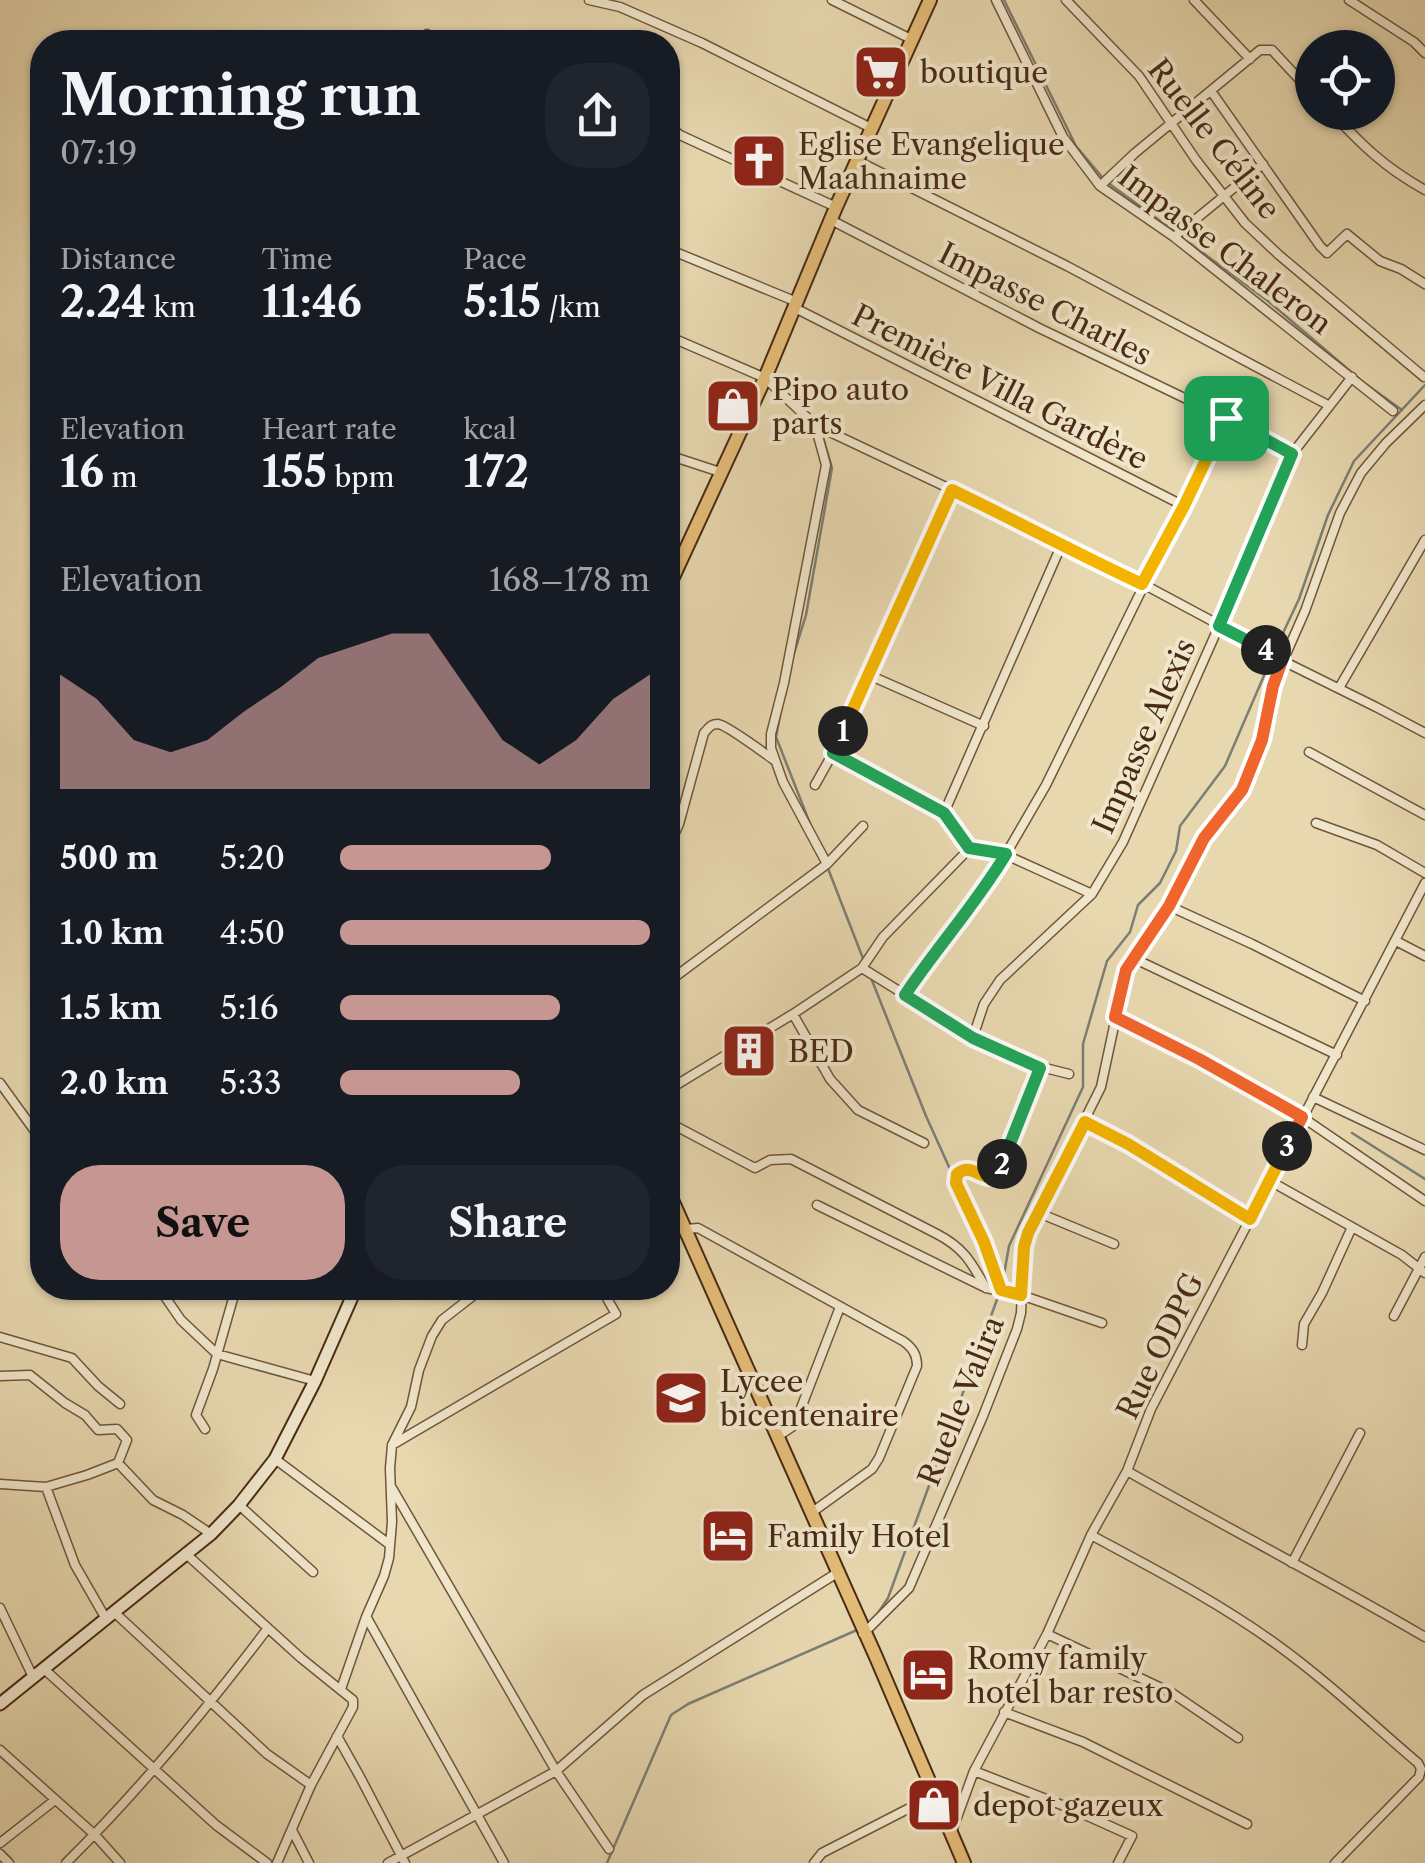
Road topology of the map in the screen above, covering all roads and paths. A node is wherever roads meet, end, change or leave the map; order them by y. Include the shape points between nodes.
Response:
1 (588, 0) edge
2 (832, 0) edge
3 (930, 0) edge
4 (996, 0) edge
5 (1066, 0) edge
6 (1194, 0) edge
7 (1349, 0) edge
8 (672, 30) edge
9 (680, 33) edge
10 (912, 40) junction
11 (1425, 53) edge
12 (1250, 59) junction
13 (1295, 75) edge
14 (1211, 91) junction
15 (1172, 123) junction
16 (873, 128) junction
17 (1348, 130) edge
18 (680, 135) edge
19 (858, 161) junction
20 (1263, 164) junction
21 (1100, 186) junction
22 (1425, 190) edge
23 (1224, 195) junction
24 (834, 214) junction
25 (1174, 237) junction
26 (680, 254) edge
27 (1425, 284) edge
28 (796, 305) junction
29 (680, 341) edge
30 (754, 373) junction
31 (1352, 377) junction
32 (1424, 377) edge
33 (1328, 405) junction
34 (1425, 405) edge
35 (1394, 410) dead end
36 (1226, 418) junction
37 (815, 425) junction
38 (1292, 454) junction
39 (680, 460) edge
40 (720, 472) junction
41 (952, 490) junction
42 (1184, 506) junction
43 (1425, 540) edge
44 (1061, 546) junction
45 (680, 561) edge
46 (1142, 584) junction
47 (1219, 626) junction
48 (1282, 661) junction
49 (869, 675) junction
50 (1339, 688) junction
51 (984, 726) junction
52 (1425, 734) edge
53 (1309, 752) dead end
54 (833, 753) junction
55 (774, 760) junction
56 (815, 784) dead end
57 (944, 813) junction
58 (1425, 815) edge
59 (680, 820) edge
60 (1316, 823) dead end
61 (863, 826) dead end
62 (969, 848) junction
63 (1006, 854) junction
64 (827, 864) junction
65 (1425, 873) edge
66 (1425, 883) edge
67 (1092, 894) junction
68 (1169, 906) junction
69 (1396, 941) junction
70 (1425, 956) edge
71 (1133, 958) junction
72 (862, 968) junction
73 (680, 973) edge
74 (905, 995) junction
75 (1365, 1001) junction
76 (793, 1014) junction
77 (1115, 1017) junction
78 (973, 1038) junction
79 (1337, 1055) junction
80 (1040, 1068) junction
81 (1070, 1074) dead end
82 (0, 1083) edge
83 (680, 1083) edge
84 (1313, 1097) junction
85 (1302, 1117) junction
86 (1085, 1122) junction
87 (30, 1125) edge
88 (680, 1128) edge
89 (924, 1143) dead end
90 (1425, 1150) edge
91 (1270, 1181) junction
92 (1425, 1201) edge
93 (817, 1205) dead end
94 (1040, 1213) junction
95 (680, 1216) edge
96 (1250, 1219) junction
97 (1352, 1227) junction
98 (686, 1229) junction
99 (1114, 1244) dead end
100 (1425, 1257) edge
101 (1421, 1270) edge
102 (986, 1288) junction
103 (1001, 1290) junction
104 (1021, 1295) junction
105 (167, 1300) edge
106 (233, 1300) edge
107 (351, 1300) edge
108 (468, 1300) edge
109 (607, 1300) edge
110 (840, 1306) junction
111 (1394, 1316) dead end
112 (1102, 1323) dead end
113 (0, 1336) edge
114 (1302, 1345) dead end
115 (217, 1354) junction
116 (0, 1376) edge
117 (315, 1381) junction
118 (120, 1404) dead end
119 (204, 1429) dead end
120 (1360, 1433) dead end
121 (777, 1437) junction
122 (392, 1446) junction
123 (275, 1460) junction
124 (118, 1463) junction
125 (1127, 1471) junction
126 (0, 1484) edge
127 (390, 1484) junction
128 (46, 1487) junction
129 (240, 1505) junction
130 (811, 1513) junction
131 (211, 1534) junction
132 (1090, 1535) junction
133 (389, 1544) junction
134 (185, 1553) junction
135 (1292, 1563) junction
136 (313, 1572) dead end
137 (837, 1573) junction
138 (0, 1608) edge
139 (110, 1615) junction
140 (366, 1618) junction
141 (268, 1628) junction
142 (864, 1634) junction
143 (1047, 1634) junction
144 (1425, 1637) edge
145 (38, 1673) junction
146 (340, 1689) junction
147 (212, 1702) junction
148 (0, 1704) edge
149 (1004, 1712) junction
150 (337, 1736) junction
151 (1238, 1738) dead end
152 (0, 1750) edge
153 (156, 1770) junction
154 (556, 1771) junction
155 (974, 1771) junction
156 (311, 1785) junction
157 (933, 1796) junction
158 (55, 1800) junction
159 (476, 1816) junction
160 (1247, 1824) dead end
161 (292, 1830) junction
162 (95, 1835) junction
163 (951, 1836) junction
164 (0, 1843) edge
165 (608, 1849) dead end
166 (0, 1854) edge
167 (403, 1859) edge
168 (9, 1863) edge
169 (66, 1863) edge
170 (120, 1863) edge
171 (267, 1863) edge
172 (277, 1863) edge
173 (308, 1863) edge
174 (388, 1863) edge
175 (504, 1863) edge
176 (814, 1863) edge
177 (964, 1863) edge
178 (1118, 1863) edge
179 (1336, 1863) edge

1 - 8 street
2 - 10 street
3 - 10 main road
4 - 21 street, Impasse Chaleron via 1063,137
5 - 15 street, Ruelle Céline via 1139,76
6 - 12 street
7 - 11 street
9 - 16 street
10 - 16 main road
12 - 13 street via 1272,50
12 - 14 street
14 - 15 street
14 - 20 street
15 - 21 street
15 - 23 street, Ruelle Céline
16 - 19 main road
17 - 22 street via 1392,172
18 - 24 street, Impasse Charles
19 - 24 main road
19 - 33 street
20 - 23 street
20 - 27 street via 1327,253 1348,234 1380,261
21 - 25 street, Impasse Chaleron
23 - 25 street
23 - 32 street, Ruelle Céline via 1278,255
24 - 28 main road
24 - 36 street, Impasse Charles via 1039,328
25 - 31 street, Impasse Chaleron
26 - 28 street, Première Villa Gardère
28 - 30 main road
28 - 42 street, Première Villa Gardère
29 - 30 street
30 - 37 street
30 - 40 main road
31 - 33 street, Impasse Alexis
31 - 35 street, Impasse Chaleron
33 - 38 street, Impasse Alexis
34 - 48 street, Ruelle Valira via 1361,473
36 - 38 street, Impasse Charles
36 - 42 street
37 - 41 street
37 - 55 street via 826,465 771,734
38 - 47 street, Impasse Alexis
39 - 40 street
40 - 45 main road
41 - 44 street
41 - 49 street
42 - 46 street
43 - 50 street
44 - 46 street
44 - 51 street
46 - 47 street
46 - 63 street
47 - 48 street
47 - 67 street, Impasse Alexis via 1123,842
48 - 50 street
48 - 68 street, Ruelle Valira via 1242,790 1204,838
49 - 51 street
49 - 54 street
50 - 52 street
51 - 57 street
53 - 58 street
54 - 56 street
54 - 57 street
55 - 59 street via 719,724 708,728
55 - 64 street
57 - 62 street
60 - 65 street via 1377,845
61 - 64 street
62 - 63 street
62 - 72 street via 882,936
63 - 67 street
63 - 74 street
64 - 73 street
66 - 69 street, Rue ODPG
67 - 78 street, Impasse Alexis via 1000,980
68 - 71 street, Ruelle Valira
68 - 75 street
69 - 70 street
69 - 75 street, Rue ODPG
71 - 77 street, Ruelle Valira
71 - 79 street
72 - 74 street
72 - 76 street
74 - 78 street
75 - 79 street, Rue ODPG
76 - 83 street
76 - 89 street via 830,1079 858,1110
77 - 85 street
77 - 86 street, Ruelle Valira via 1101,1088
78 - 80 street
79 - 84 street, Rue ODPG
80 - 81 street
80 - 103 street via 996,1173 965,1169 956,1178
82 - 87 street
84 - 85 street, Rue ODPG
84 - 90 street
85 - 91 street, Rue ODPG
85 - 92 street
86 - 94 street, Ruelle Valira
86 - 96 street
88 - 102 street via 755,1168 791,1159 938,1234 968,1257
91 - 96 street, Rue ODPG
91 - 97 street
93 - 102 street
94 - 99 street
94 - 104 street, Ruelle Valira via 1024,1247
95 - 98 main road
96 - 125 street, Rue ODPG via 1151,1410
97 - 101 street
97 - 114 street via 1304,1324
98 - 110 street via 698,1228
98 - 121 main road
100 - 101 street
101 - 111 street
102 - 103 street
103 - 104 street
104 - 112 street
104 - 142 street, Ruelle Valira via 1017,1329 909,1588
105 - 115 street
106 - 115 street
107 - 117 main road
108 - 122 street via 432,1336 412,1407
109 - 122 street via 616,1314
110 - 121 street via 796,1421
110 - 130 street via 909,1345 917,1366 872,1469
113 - 118 street via 72,1358
115 - 117 street
115 - 119 street via 196,1415
116 - 124 street via 30,1375 98,1430 117,1430 126,1440
117 - 123 main road
120 - 135 street
121 - 130 main road
122 - 127 street
123 - 129 main road
123 - 133 street
124 - 128 street
124 - 131 street via 153,1500
125 - 132 street, Rue ODPG
125 - 135 street
126 - 128 street
127 - 133 street
127 - 154 street
128 - 139 street via 75,1565
129 - 131 main road
129 - 136 street
130 - 137 main road
131 - 134 main road
132 - 143 street, Rue ODPG
132 - 179 street via 1274,1643 1418,1763 1419,1776
133 - 140 street
134 - 139 main road
134 - 141 street
135 - 144 street
137 - 142 main road
137 - 154 street via 642,1696
138 - 145 street
139 - 145 main road
139 - 147 street
140 - 146 street
140 - 159 street
141 - 146 street
141 - 147 street
142 - 157 main road
143 - 149 street, Rue ODPG
143 - 151 street via 1172,1693
145 - 148 main road
145 - 153 street
146 - 150 street via 353,1707
147 - 153 street
147 - 156 street
149 - 155 street, Rue ODPG
149 - 160 street via 1083,1742
150 - 156 street
150 - 167 street
152 - 158 street
153 - 162 street
153 - 171 street
154 - 159 street
154 - 165 street
155 - 163 street, Rue ODPG
155 - 178 street via 1132,1836
156 - 161 street
157 - 163 main road
157 - 176 street via 822,1852
158 - 162 street
158 - 164 street
159 - 167 street
159 - 175 street
161 - 172 street
161 - 173 street
162 - 169 street
162 - 170 street
163 - 177 main road
166 - 168 street
167 - 174 street

